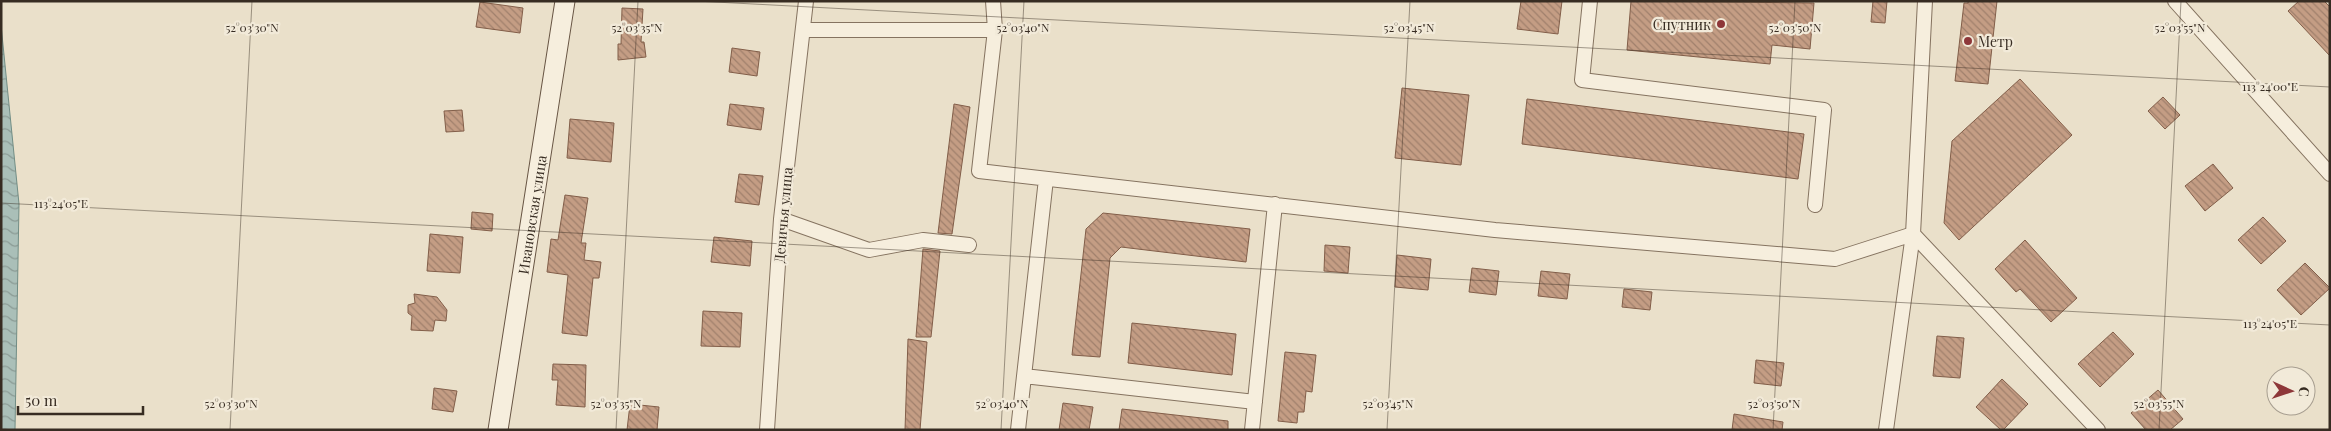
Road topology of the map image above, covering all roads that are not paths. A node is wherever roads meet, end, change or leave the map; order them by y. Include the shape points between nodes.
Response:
1 (566, 1) edge
2 (806, 1) edge
3 (993, 1) edge
4 (1590, 1) edge
5 (1925, 1) edge
6 (2175, 1) edge
7 (803, 30) junction
8 (995, 30) junction
9 (2330, 174) edge
10 (1046, 179) junction
11 (1275, 204) junction
12 (1815, 205) dead end
13 (781, 219) junction
14 (1913, 234) junction
15 (969, 245) dead end
16 (1024, 376) junction
17 (1254, 402) junction
18 (498, 430) edge
19 (767, 430) edge
20 (1018, 430) edge
21 (1252, 430) edge
22 (1886, 430) edge
23 (2098, 430) edge

1 - 18 main road, Ивановская улица
2 - 7 street, Девичья улица
3 - 8 street
4 - 12 street via 1582,80 1824,110
5 - 14 street
6 - 9 street
7 - 8 street
7 - 13 street, Девичья улица
8 - 10 street via 979,171
10 - 11 street
10 - 16 street
11 - 14 street via 1495,230 1835,259
11 - 17 street
13 - 15 street via 869,250 923,240
13 - 19 street, Девичья улица
14 - 22 street
14 - 23 street
16 - 17 street
16 - 20 street
17 - 21 street

